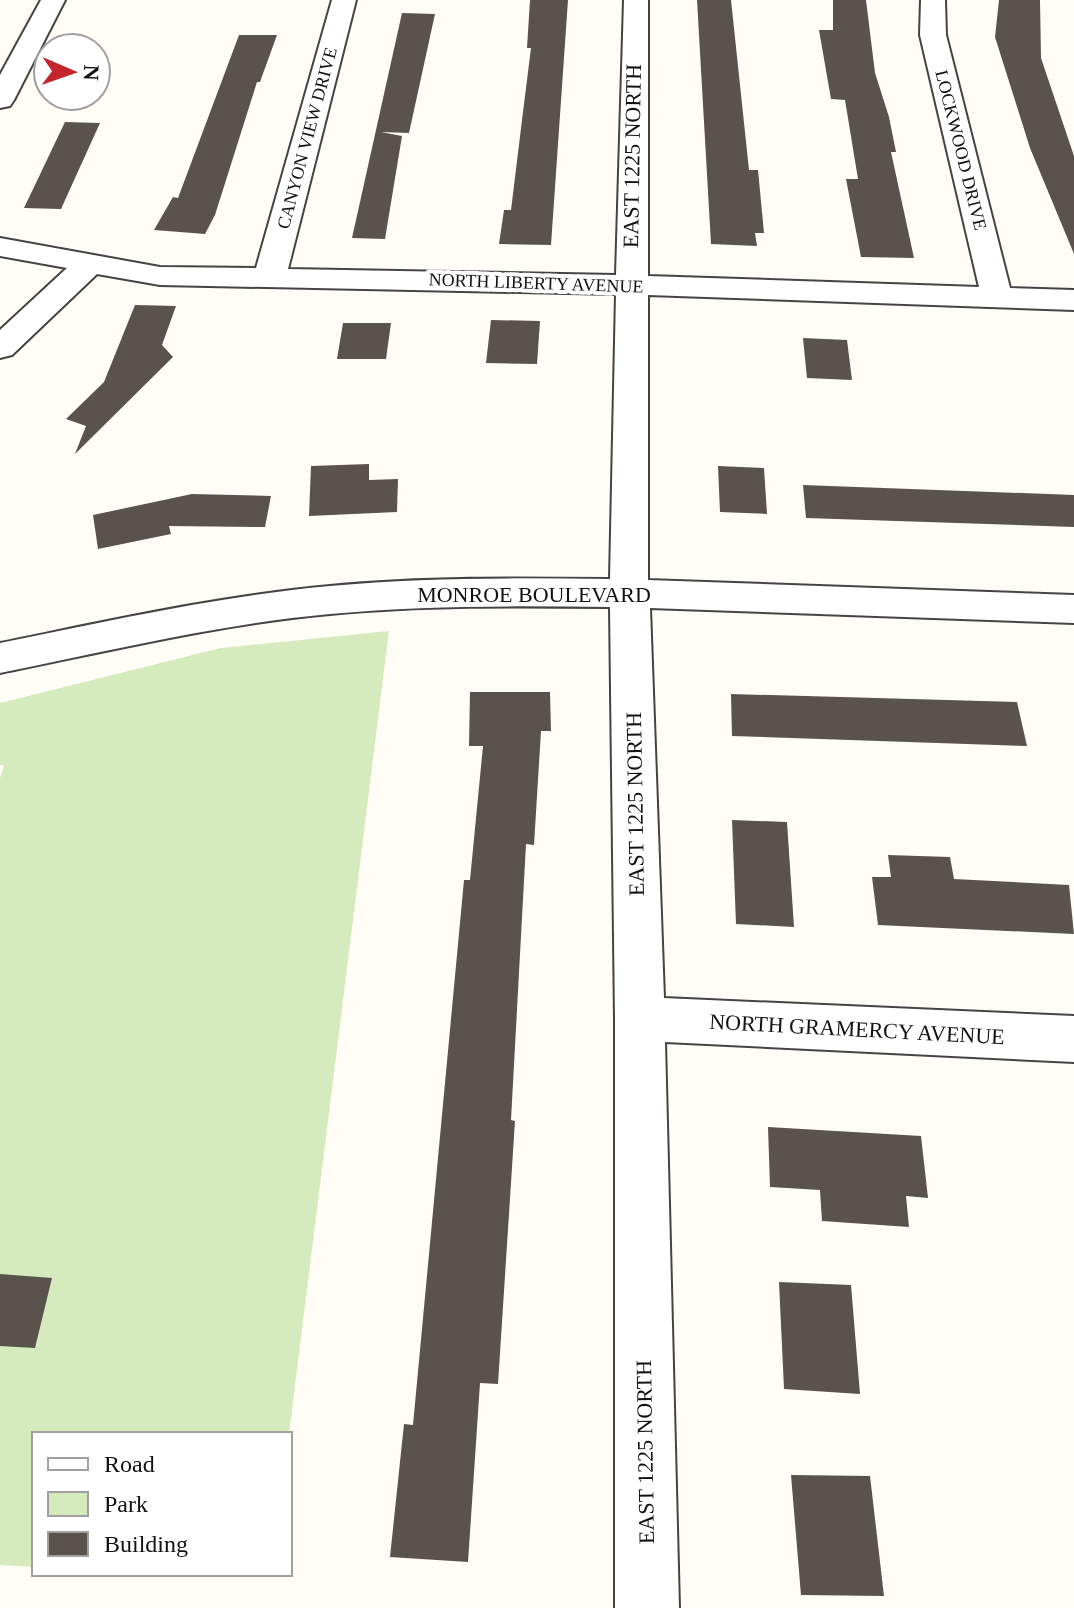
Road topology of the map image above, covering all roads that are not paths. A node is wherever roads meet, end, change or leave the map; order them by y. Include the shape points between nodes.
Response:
1 (53, 0) edge
2 (344, 0) edge
3 (636, 0) edge
4 (933, 0) edge
5 (9, 66) edge
6 (0, 100) edge
7 (0, 247) edge
8 (89, 265) junction
9 (270, 276) junction
10 (629, 285) junction
11 (997, 298) junction
12 (1074, 300) edge
13 (0, 348) edge
14 (629, 593) junction
15 (1074, 609) edge
16 (0, 658) edge
17 (640, 1019) junction
18 (1074, 1039) edge
19 (647, 1608) edge

1 - 5 street
2 - 9 street, CANYON VIEW DRIVE
3 - 10 street, EAST 1225 NORTH
4 - 11 street, LOCKWOOD DRIVE via 933,35
5 - 6 street
7 - 8 street, NORTH LIBERTY AVENUE
8 - 9 street, NORTH LIBERTY AVENUE via 160,276
8 - 13 street
9 - 10 street, NORTH LIBERTY AVENUE
10 - 11 street, NORTH LIBERTY AVENUE
10 - 14 street, EAST 1225 NORTH
11 - 12 street, NORTH LIBERTY AVENUE
14 - 15 street, MONROE BOULEVARD
14 - 16 street, MONROE BOULEVARD via 450,591 327,600 183,621
14 - 17 street, EAST 1225 NORTH
17 - 18 street, NORTH GRAMERCY AVENUE
17 - 19 street, EAST 1225 NORTH

